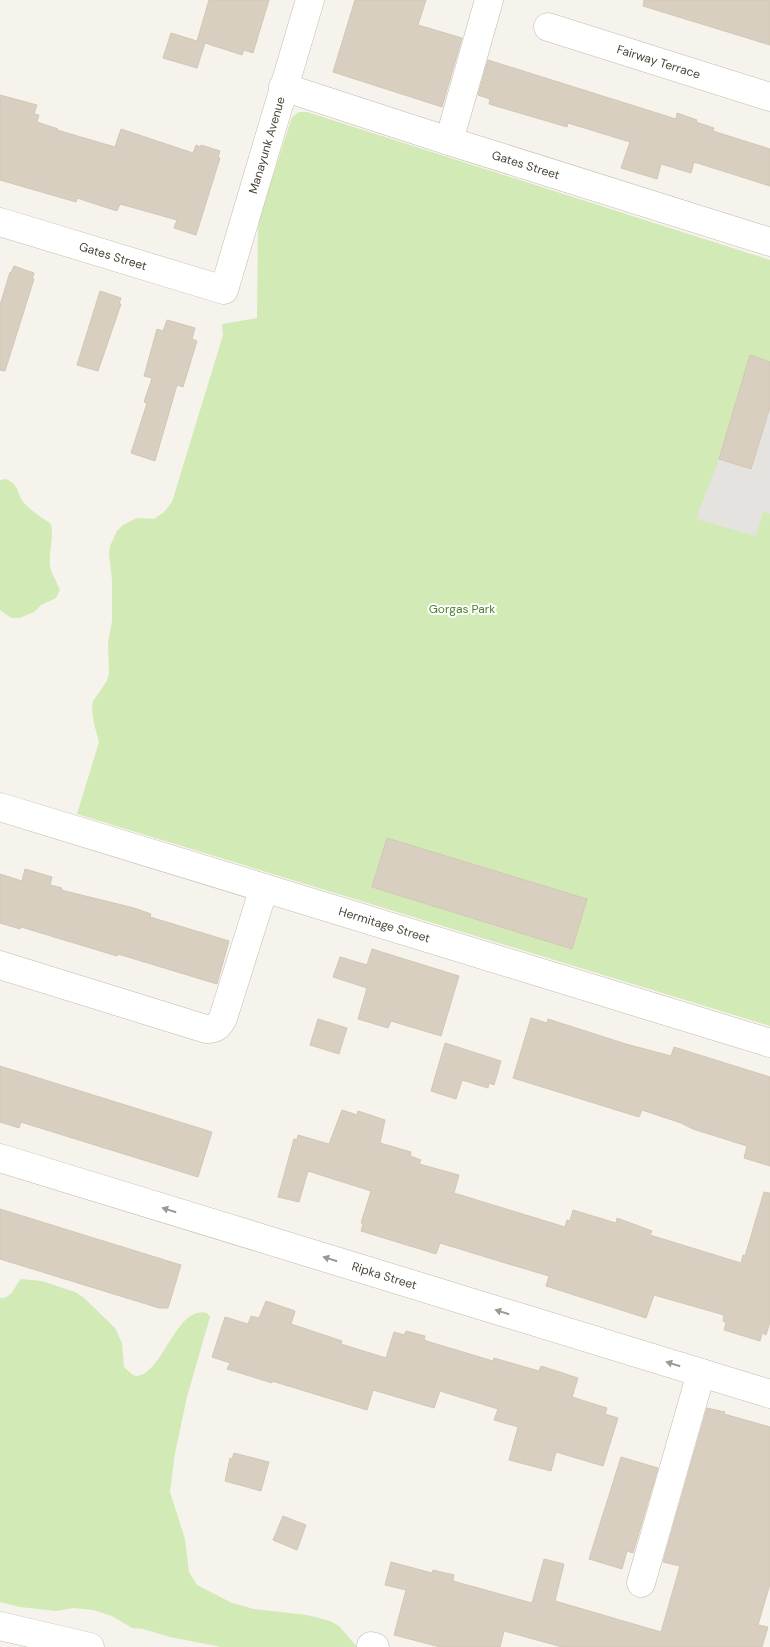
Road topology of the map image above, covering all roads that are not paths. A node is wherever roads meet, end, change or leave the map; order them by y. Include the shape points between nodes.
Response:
1 (310, 0) edge
2 (489, 0) edge
3 (548, 27) dead end
4 (283, 87) junction
5 (770, 97) edge
6 (449, 141) junction
7 (0, 222) edge
8 (770, 242) edge
9 (224, 290) joint
10 (0, 807) edge
11 (264, 888) junction
12 (0, 966) edge
13 (770, 1043) edge
14 (0, 1158) edge
15 (701, 1373) junction
16 (770, 1394) edge
17 (641, 1583) dead end
18 (0, 1626) edge
19 (90, 1647) edge

1 - 4 street, Manayunk Avenue
2 - 6 street
3 - 5 street, Fairway Terrace
4 - 6 street, Gates Street
4 - 9 street, Manayunk Avenue
6 - 8 street, Gates Street
7 - 9 street, Gates Street
10 - 11 street, Hermitage Street
11 - 12 street via 223,1018 215,1029 206,1029
11 - 13 street, Hermitage Street
15 -> 14 street, Ripka Street
15 - 16 street, Ripka Street
15 - 17 street
18 - 19 street

